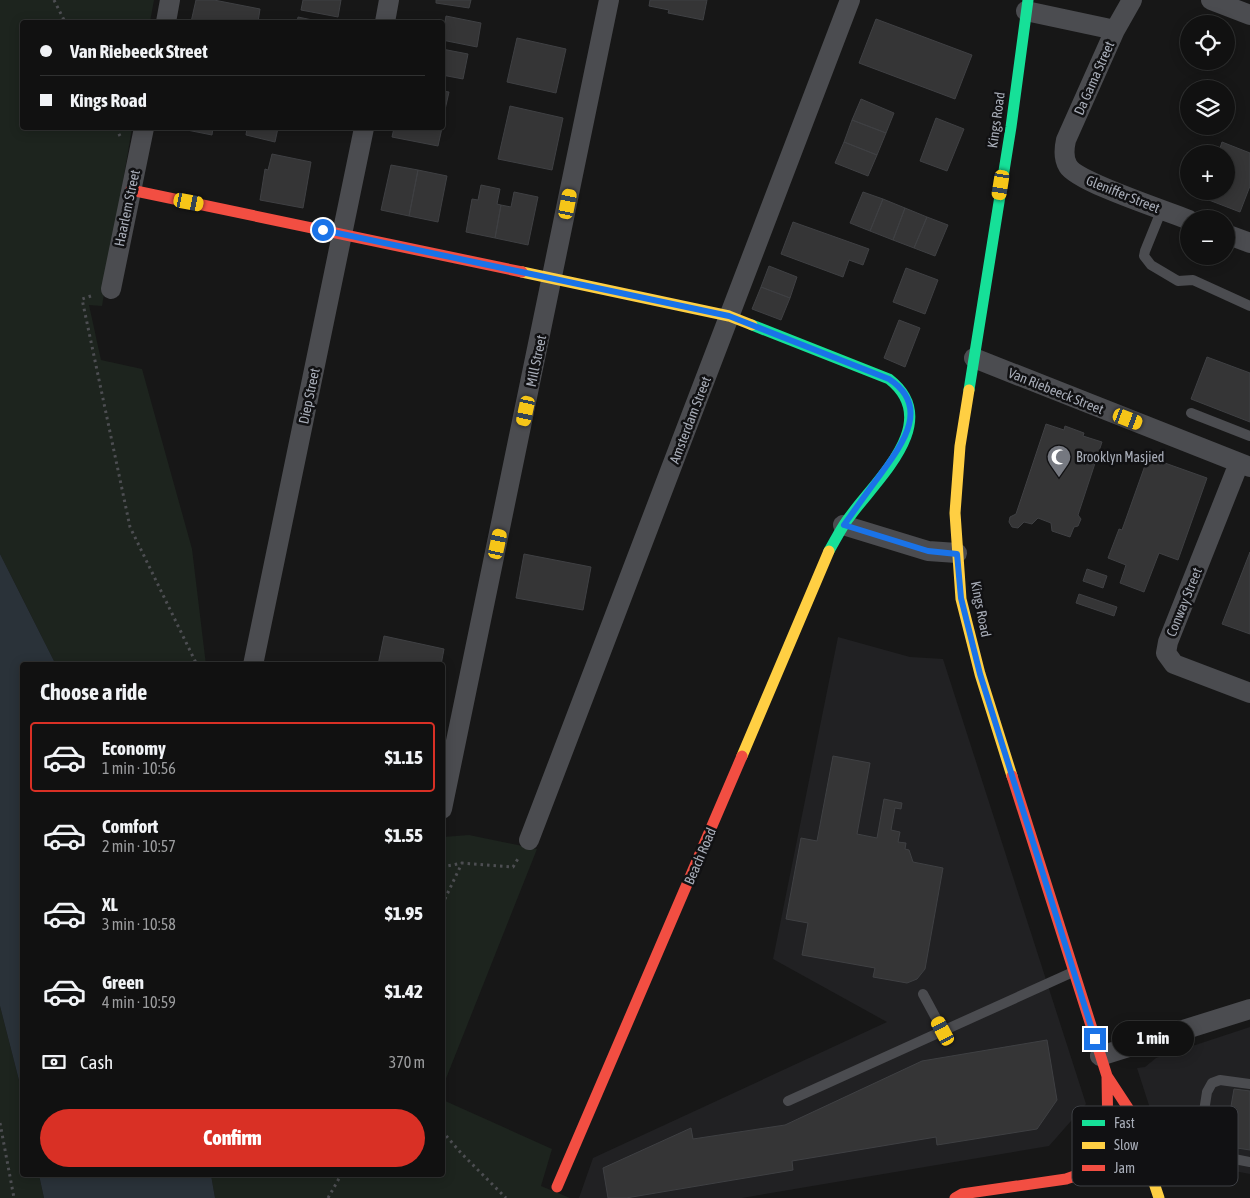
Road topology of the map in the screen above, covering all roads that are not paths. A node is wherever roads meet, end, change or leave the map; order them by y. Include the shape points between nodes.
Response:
1 (170, 0) edge
2 (390, 0) edge
3 (610, 0) edge
4 (850, 0) edge
5 (1132, 0) edge
6 (1211, 0) edge
7 (1027, 5) edge
8 (1250, 15) edge
9 (166, 20) edge
10 (385, 20) edge
11 (1116, 30) junction
12 (144, 130) edge
13 (364, 130) edge
14 (1064, 158) joint
15 (131, 190) junction
16 (1162, 209) junction
17 (1180, 216) edge
18 (342, 234) junction
19 (1235, 238) edge
20 (1250, 244) edge
21 (553, 278) junction
22 (111, 289) road end
23 (1249, 309) edge
24 (729, 316) junction
25 (974, 358) junction
26 (1191, 413) dead end
27 (1250, 436) edge
28 (1245, 465) edge
29 (844, 525) junction
30 (957, 554) junction
31 (254, 662) edge
32 (1250, 693) edge
33 (445, 796) edge
34 (529, 840) road end
35 (1074, 972) junction
36 (924, 994) dead end
37 (1250, 1010) edge
38 (943, 1031) junction
39 (1100, 1056) junction
40 (1107, 1076) junction
41 (1250, 1084) edge
42 (788, 1101) dead end
43 (1107, 1106) edge
44 (1127, 1106) edge
45 (1205, 1106) edge
46 (1072, 1177) edge
47 (1155, 1186) edge
48 (557, 1187) dead end
49 (955, 1198) edge
50 (1159, 1198) edge

1 - 9 street
2 - 10 street
3 - 21 street, Mill Street
4 - 24 street, Amsterdam Street
5 - 11 street, Da Gama Street
6 - 8 street
7 - 11 street
7 - 25 street, Kings Road
11 - 14 street, Da Gama Street via 1066,140
12 - 15 street, Haarlem Street
13 - 18 street, Diep Street
14 - 16 street, Gleniffer Street via 1075,174
15 - 18 street
15 - 22 street, Haarlem Street
16 - 17 street, Gleniffer Street
16 - 23 lane via 1145,252 1144,258 1148,263 1178,280 1193,280
18 - 21 street
18 - 31 street, Diep Street
19 - 20 street
21 - 24 street
21 - 33 street, Mill Street
24 - 29 street, Beach Road via 889,379 902,391 909,406 907,436
24 - 34 street, Amsterdam Street
25 - 28 street, Van Riebeeck Street
25 - 30 street, Kings Road via 956,483
26 - 27 lane
28 - 32 street, Conway Street via 1166,653 1174,664
29 - 30 street via 928,551
29 - 48 street, Beach Road via 825,559
30 - 35 street, Kings Road via 961,598 980,674
35 - 38 lane
35 - 39 street, Kings Road
36 - 38 lane
37 - 39 street
38 - 42 lane
39 - 40 street, Kings Road
40 - 43 street
40 - 44 street, Kings Road
41 - 45 lane via 1220,1080 1212,1083
46 - 49 street via 962,1194
47 - 50 street, Kings Road

